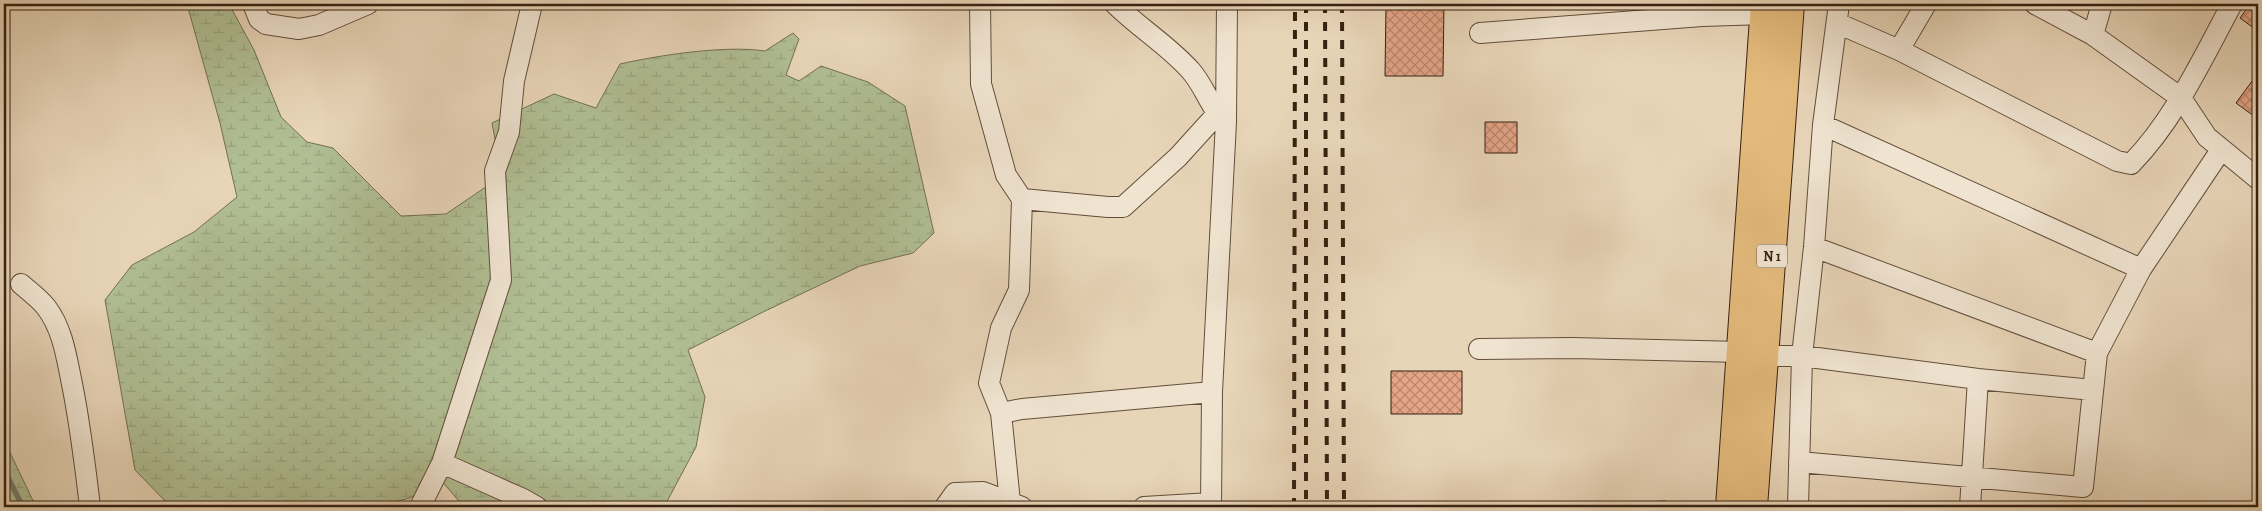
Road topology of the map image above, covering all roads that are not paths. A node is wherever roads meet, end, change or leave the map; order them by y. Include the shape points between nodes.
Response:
1 (253, 4) edge
2 (368, 4) edge
3 (532, 4) edge
4 (980, 4) edge
5 (1115, 4) edge
6 (1227, 4) edge
7 (1790, 4) edge
8 (1926, 4) edge
9 (2035, 4) edge
10 (2102, 4) edge
11 (2232, 4) edge
12 (1765, 9) edge
13 (1838, 14) edge
14 (1480, 32) dead end
15 (2093, 35) junction
16 (1899, 50) junction
17 (2181, 98) junction
18 (1221, 118) junction
19 (1823, 125) junction
20 (2222, 150) junction
21 (2258, 178) edge
22 (1022, 199) junction
23 (1814, 247) junction
24 (2141, 269) junction
25 (21, 284) dead end
26 (1479, 349) dead end
27 (2097, 353) junction
28 (1753, 354) junction
29 (1802, 356) junction
30 (1978, 379) junction
31 (2093, 390) junction
32 (1212, 392) junction
33 (1001, 414) junction
34 (1799, 462) junction
35 (442, 463) junction
36 (1972, 477) junction
37 (1016, 504) edge
38 (1211, 505) edge
39 (90, 507) edge
40 (420, 507) edge
41 (537, 507) edge
42 (945, 507) edge
43 (1144, 507) edge
44 (1730, 507) edge
45 (1753, 507) edge
46 (1798, 507) edge
47 (1970, 507) edge

1 - 2 street via 266,24 304,29
3 - 35 street via 514,81 509,132 494,171 501,280
4 - 22 street via 982,84 1006,175
5 - 18 street via 1171,50 1193,74
6 - 18 street
7 - 28 highway, N 1
8 - 16 street
9 - 15 street
10 - 15 street
11 - 17 street
12 - 14 street
12 - 28 highway, N 1
13 - 16 street
13 - 19 street
15 - 17 street
16 - 17 street via 2118,161 2131,164
17 - 20 street via 2207,137
18 - 22 street via 1123,206
18 - 32 street
19 - 23 street
19 - 24 street
20 - 21 street
20 - 24 street
22 - 33 street via 1019,290 1001,328 989,383
23 - 27 street
23 - 29 street
24 - 27 street
25 - 39 street via 46,307 64,344 83,433
26 - 28 street via 1572,348
27 - 31 street
28 - 29 street
28 - 44 highway, N 1
28 - 45 highway, N 1
29 - 30 street
29 - 34 street
30 - 31 street
30 - 36 street
31 - 36 street via 2083,488
32 - 33 street via 1022,409
32 - 38 street
33 - 37 street
34 - 36 street
34 - 46 street
35 - 40 street
35 - 41 street
36 - 47 street
37 - 42 street via 983,492 956,493
38 - 43 street

